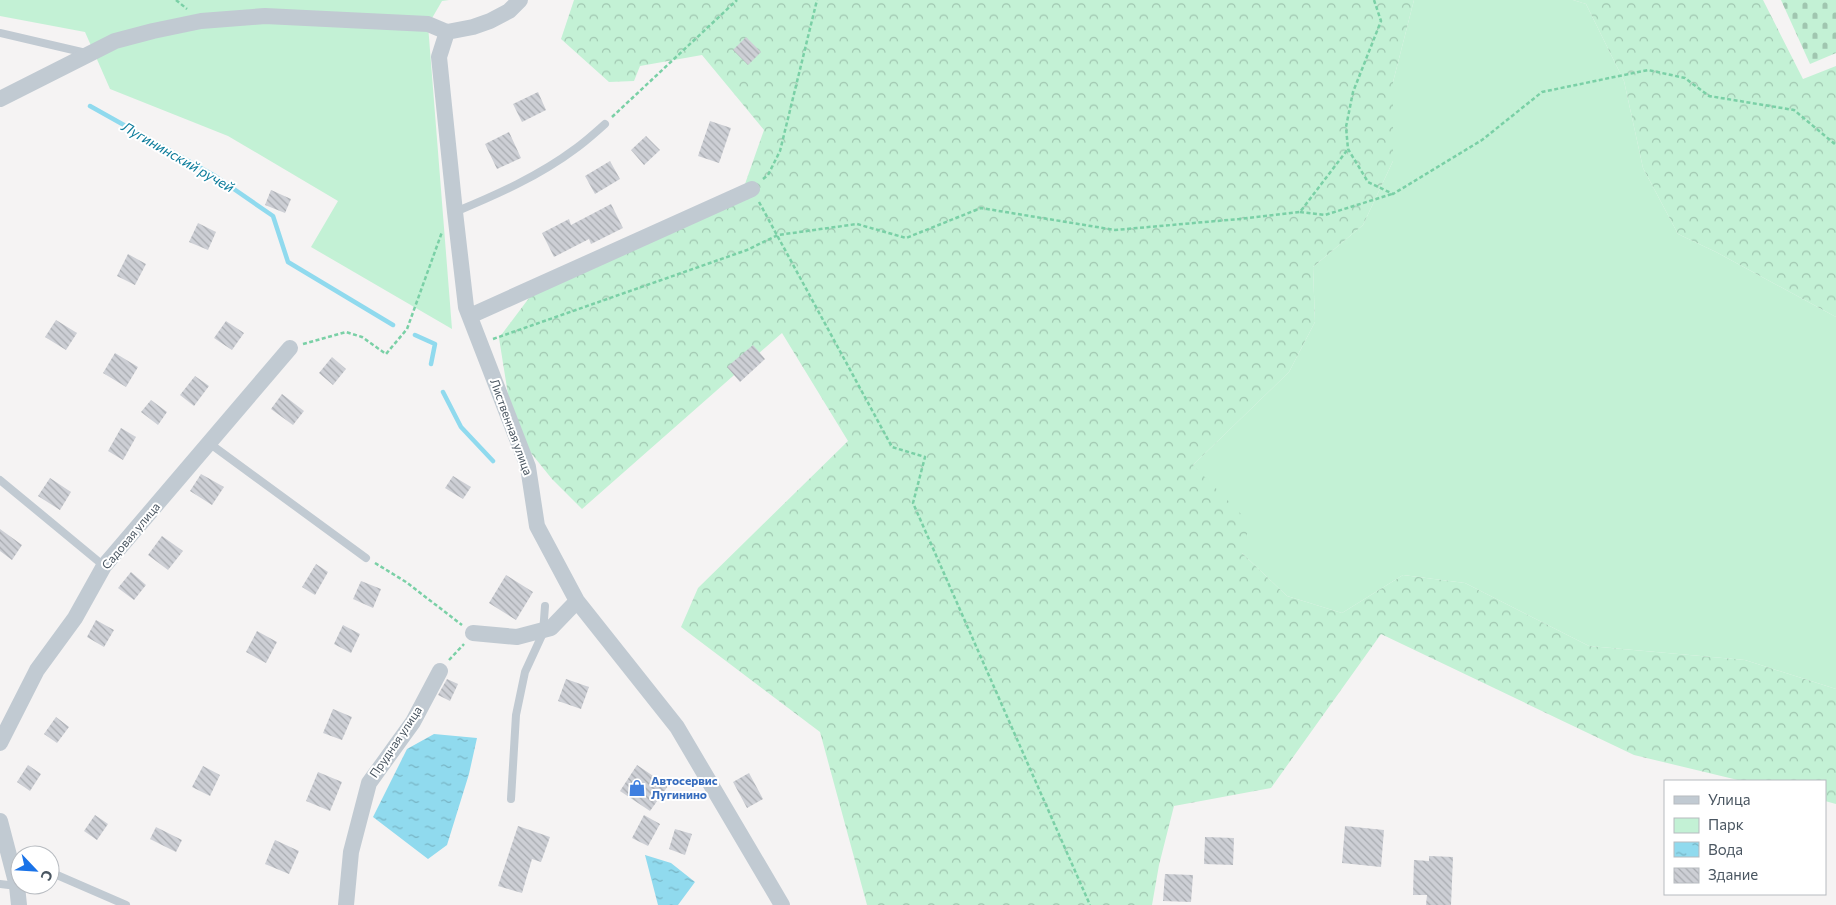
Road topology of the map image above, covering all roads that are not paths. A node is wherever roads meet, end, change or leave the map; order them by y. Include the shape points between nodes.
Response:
1 (520, 0) edge
2 (446, 32) junction
3 (0, 34) edge
4 (90, 54) junction
5 (0, 99) edge
6 (605, 124) road end
7 (752, 189) road end
8 (455, 212) junction
9 (470, 316) junction
10 (290, 348) road end
11 (209, 443) junction
12 (0, 480) edge
13 (366, 558) road end
14 (104, 566) junction
15 (577, 601) junction
16 (544, 606) dead end
17 (544, 630) junction
18 (473, 633) road end
19 (440, 671) road end
20 (0, 743) edge
21 (511, 799) dead end
22 (0, 821) edge
23 (10, 847) edge
24 (60, 876) edge
25 (126, 905) edge
26 (346, 905) edge
27 (782, 905) edge

1 - 2 street via 490,21
2 - 4 street via 428,24 265,16 201,21 153,31 115,41
2 - 8 street, Лиственная улица via 439,57
3 - 4 lane
4 - 5 street
6 - 8 lane via 574,150 536,174
7 - 9 street
8 - 9 street, Лиственная улица via 466,307
9 - 15 street, Лиственная улица via 528,467 537,526
10 - 11 street, Садовая улица
11 - 13 lane
11 - 14 street, Садовая улица
12 - 14 lane
14 - 20 street, Садовая улица via 75,618 37,670
15 - 17 street via 551,628
15 - 27 street, Лиственная улица via 678,727
16 - 17 lane
17 - 18 street via 517,637
17 - 21 lane via 525,672 516,715
19 - 26 street, Прудная улица via 412,722 369,783 351,852
22 - 23 street
24 - 25 lane

